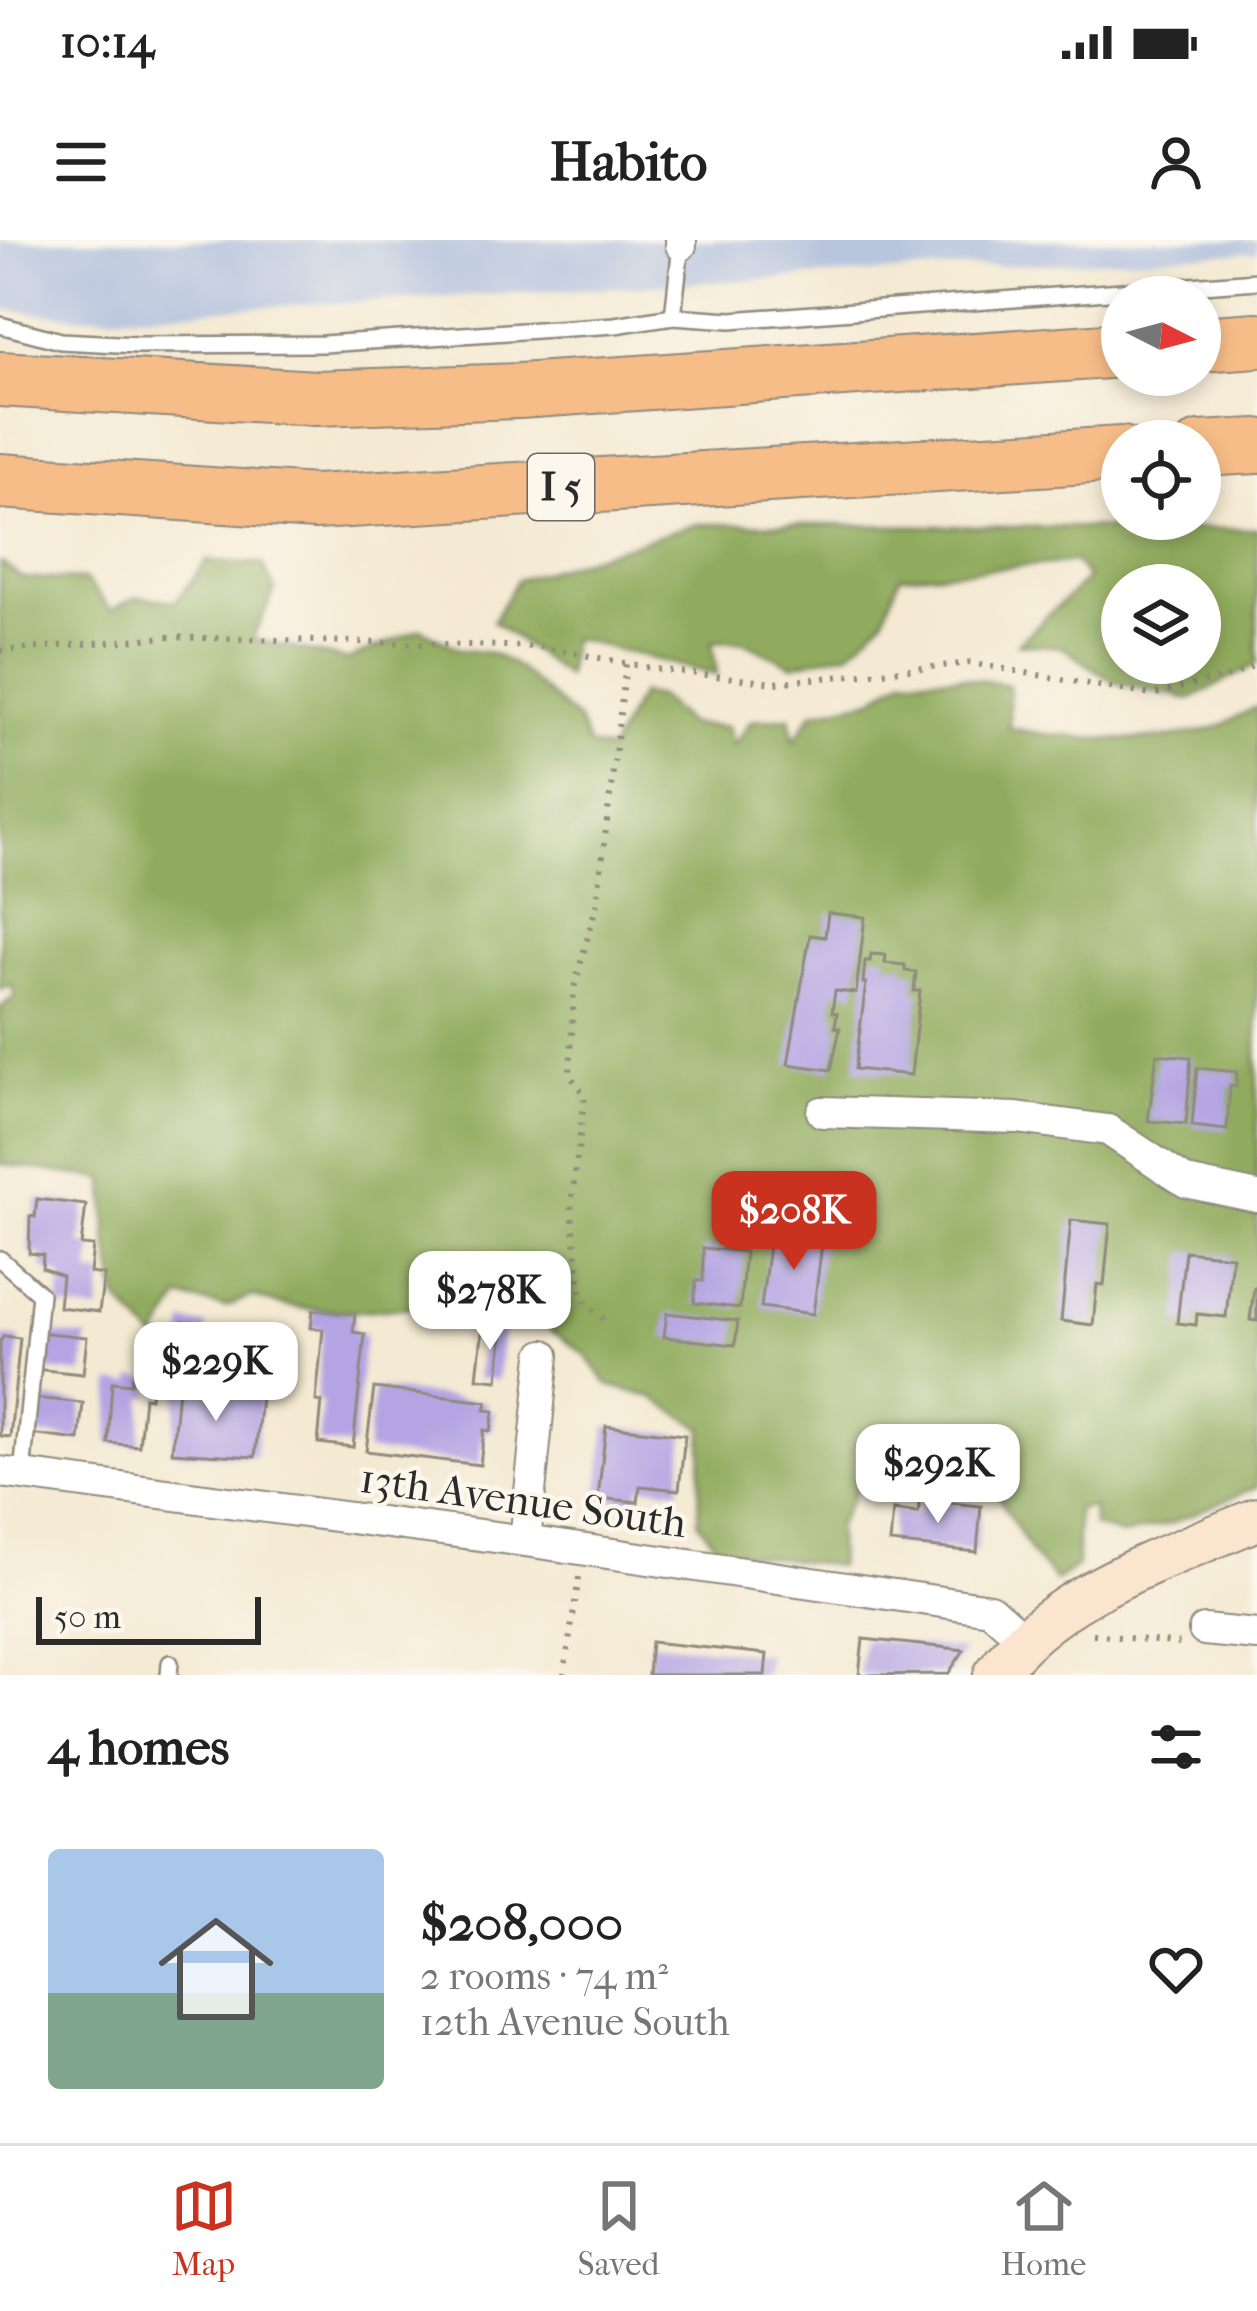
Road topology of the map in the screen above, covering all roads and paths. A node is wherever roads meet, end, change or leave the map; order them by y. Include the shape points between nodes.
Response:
1 (681, 242) edge
2 (1257, 281) edge
3 (673, 316) junction
4 (0, 325) edge
5 (1257, 340) edge
6 (1221, 343) edge
7 (1101, 351) edge
8 (0, 364) edge
9 (0, 379) edge
10 (165, 392) junction
11 (1257, 446) edge
12 (1221, 448) edge
13 (1101, 455) edge
14 (0, 481) edge
15 (0, 651) edge
16 (626, 664) junction
17 (1257, 664) edge
18 (822, 1112) dead end
19 (1257, 1197) edge
20 (0, 1259) edge
21 (604, 1319) dead end
22 (544, 1355) dead end
23 (11, 1473) edge
24 (1257, 1519) edge
25 (525, 1541) junction
26 (579, 1574) dead end
27 (1078, 1632) dead end
28 (1257, 1635) edge
29 (1196, 1637) joint
30 (1023, 1638) junction
31 (564, 1675) edge
32 (995, 1675) edge

1 - 3 lane
2 - 3 lane via 731,320
3 - 4 lane via 300,344 137,345 61,340
5 - 6 highway
7 - 10 highway via 519,391 316,398
8 - 10 highway
9 - 10 highway
11 - 12 highway
13 - 14 highway, I 5 via 315,502
15 - 16 path via 169,637 543,646
16 - 17 path via 774,683 970,663 1151,695
16 - 21 path via 597,903 569,1042 570,1075 585,1096 571,1205 581,1291
18 - 19 street via 1017,1118 1108,1130 1186,1182
20 - 23 lane via 40,1294
22 - 25 street
23 - 25 street, 13th Avenue South
24 - 30 main road via 1072,1603
25 - 30 street, 13th Avenue South via 990,1610
26 - 31 path
27 - 29 path
28 - 29 street
30 - 32 main road

